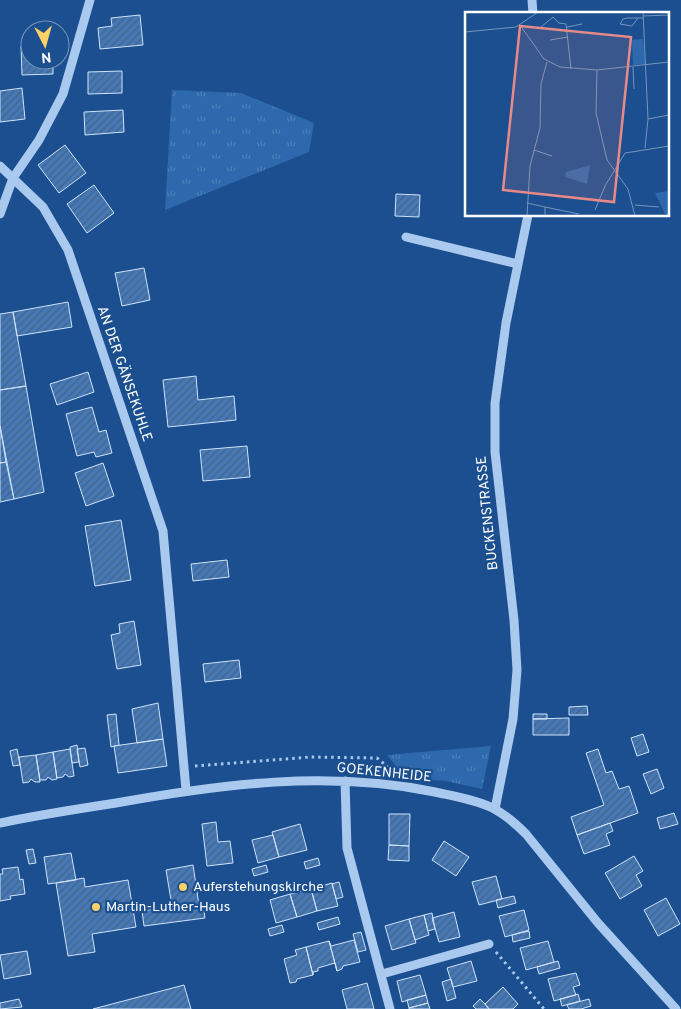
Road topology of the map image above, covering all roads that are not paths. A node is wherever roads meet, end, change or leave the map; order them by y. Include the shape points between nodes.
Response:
1 (90, 0) edge
2 (0, 166) edge
3 (13, 178) junction
4 (0, 214) edge
5 (528, 216) edge
6 (406, 237) dead end
7 (518, 264) junction
8 (345, 781) junction
9 (186, 790) junction
10 (495, 808) junction
11 (0, 823) edge
12 (489, 944) road end
13 (382, 974) junction
14 (390, 1009) edge
15 (676, 1009) edge

1 - 3 street via 63,94 39,140
2 - 3 street, AN DER GÄNSEKUHLE
3 - 4 street
3 - 9 street, AN DER GÄNSEKUHLE via 43,207 68,250 163,531
5 - 7 street, BUCKENSTRASSE
6 - 7 street
7 - 10 street, BUCKENSTRASSE via 495,403 495,452 517,670 513,719
8 - 9 street, GOEKENHEIDE via 266,782
8 - 10 street, GOEKENHEIDE via 411,787
8 - 13 street via 347,848
9 - 11 street, GOEKENHEIDE
10 - 15 street, GOEKENHEIDE via 526,834 598,923
12 - 13 street
13 - 14 street

